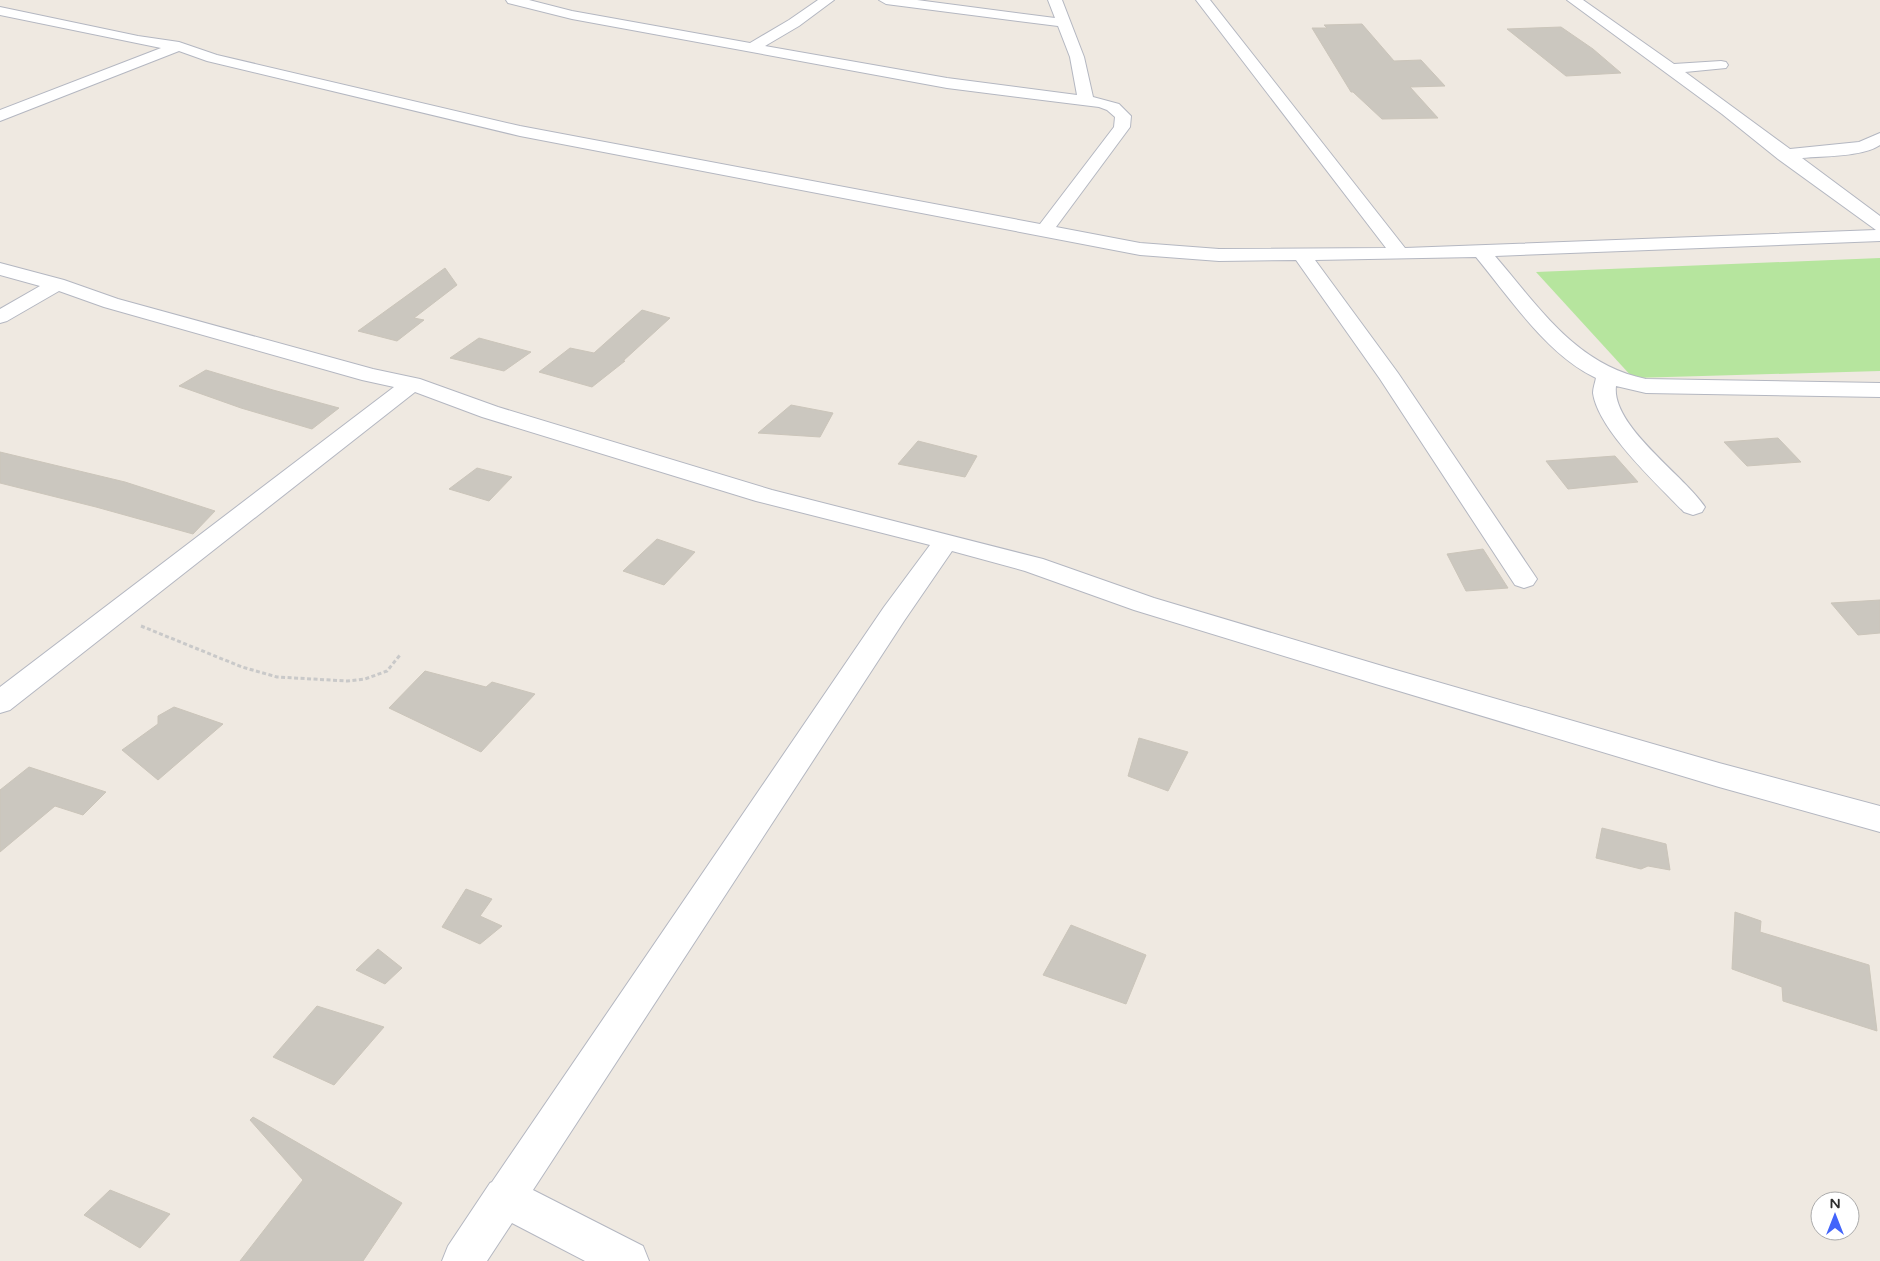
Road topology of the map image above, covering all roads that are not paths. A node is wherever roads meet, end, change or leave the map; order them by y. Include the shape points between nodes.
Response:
1 (513, 0) edge
2 (886, 0) edge
3 (1055, 0) edge
4 (1204, 0) edge
5 (1574, 0) edge
6 (806, 1) dead end
7 (825, 2) edge
8 (0, 11) edge
9 (1064, 23) junction
10 (179, 46) junction
11 (751, 48) junction
12 (1721, 66) dead end
13 (1673, 69) junction
14 (1086, 101) junction
15 (0, 116) edge
16 (1880, 138) edge
17 (1784, 155) junction
18 (1880, 225) edge
19 (1044, 231) junction
20 (1880, 235) edge
21 (1482, 252) junction
22 (1400, 254) junction
23 (1302, 256) junction
24 (0, 268) edge
25 (57, 284) junction
26 (0, 317) edge
27 (1607, 377) junction
28 (412, 384) junction
29 (1878, 392) edge
30 (1693, 507) dead end
31 (946, 541) junction
32 (1524, 580) dead end
33 (0, 702) edge
34 (1880, 819) edge
35 (504, 1197) junction
36 (463, 1261) edge
37 (628, 1261) edge

1 - 11 street
2 - 9 street
3 - 9 street
4 - 22 street
5 - 13 street
6 - 7 street
7 - 11 street
8 - 10 street
9 - 14 street via 1077,57
10 - 15 street
10 - 19 street via 220,60 520,131
11 - 14 street via 947,83
12 - 13 street
13 - 17 street
14 - 19 street via 1113,107 1123,116 1122,127
16 - 17 street via 1859,147
17 - 18 street
19 - 23 street via 1179,253
20 - 21 street
21 - 22 street
21 - 27 street via 1571,354
22 - 23 street
23 - 32 street via 1390,378
24 - 25 street
25 - 26 street
25 - 28 street via 111,303
27 - 29 street via 1646,386
27 - 30 street via 1604,394 1610,411 1628,436
28 - 31 street via 490,412 765,496
28 - 33 street
31 - 34 street via 1034,565 1144,604 1389,678
31 - 35 street
35 - 36 street
35 - 37 street

